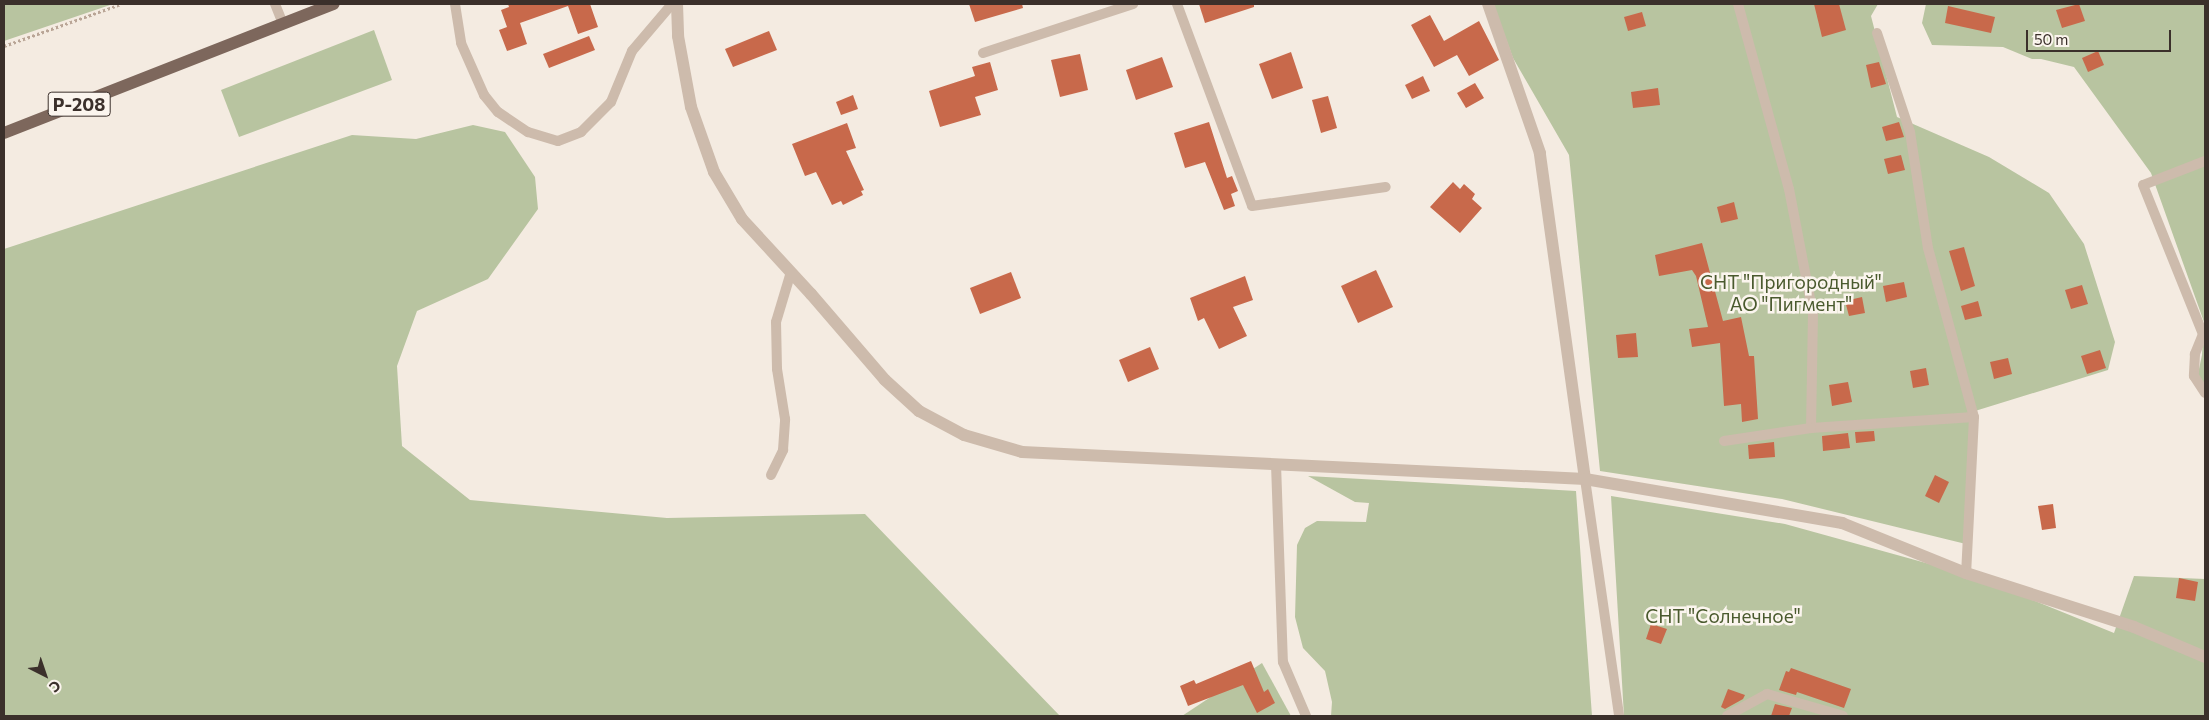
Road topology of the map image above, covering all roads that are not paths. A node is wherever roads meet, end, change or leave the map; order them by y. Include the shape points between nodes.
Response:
1 (276, 4) edge
2 (334, 4) edge
3 (455, 4) edge
4 (672, 4) edge
5 (677, 4) edge
6 (1133, 4) edge
7 (1177, 4) edge
8 (1488, 4) edge
9 (1738, 4) edge
10 (283, 24) junction
11 (1877, 33) dead end
12 (983, 53) dead end
13 (4, 133) edge
14 (2205, 162) edge
15 (1386, 187) dead end
16 (791, 272) junction
17 (2204, 334) edge
18 (2205, 393) edge
19 (1974, 417) junction
20 (1811, 428) junction
21 (1724, 442) dead end
22 (1276, 464) junction
23 (771, 474) dead end
24 (1585, 479) junction
25 (1966, 573) junction
26 (2205, 657) edge
27 (1306, 716) edge
28 (1619, 716) edge
29 (1727, 716) edge
30 (1843, 716) edge

1 - 10 lane
2 - 10 main road
3 - 4 lane via 461,43 484,95 498,112 528,132 558,141 581,132 612,102 632,50
5 - 16 street via 678,36 691,107 714,172 742,219
6 - 12 lane
7 - 15 lane via 1252,206
8 - 24 street via 1540,153
9 - 20 lane via 1789,189 1814,314
10 - 13 main road, Р-208
11 - 19 lane via 1910,132 1928,248
14 - 17 lane via 2143,185
16 - 22 street via 885,380 919,411 964,435 1022,452
16 - 23 lane via 776,322 777,369 785,419 783,450
17 - 18 lane via 2195,354 2194,376
19 - 20 lane
19 - 25 lane
20 - 21 lane
22 - 24 street
22 - 27 lane via 1283,662
24 - 25 street via 1842,522
24 - 28 lane
25 - 26 street via 2134,627
29 - 30 lane via 1767,694

